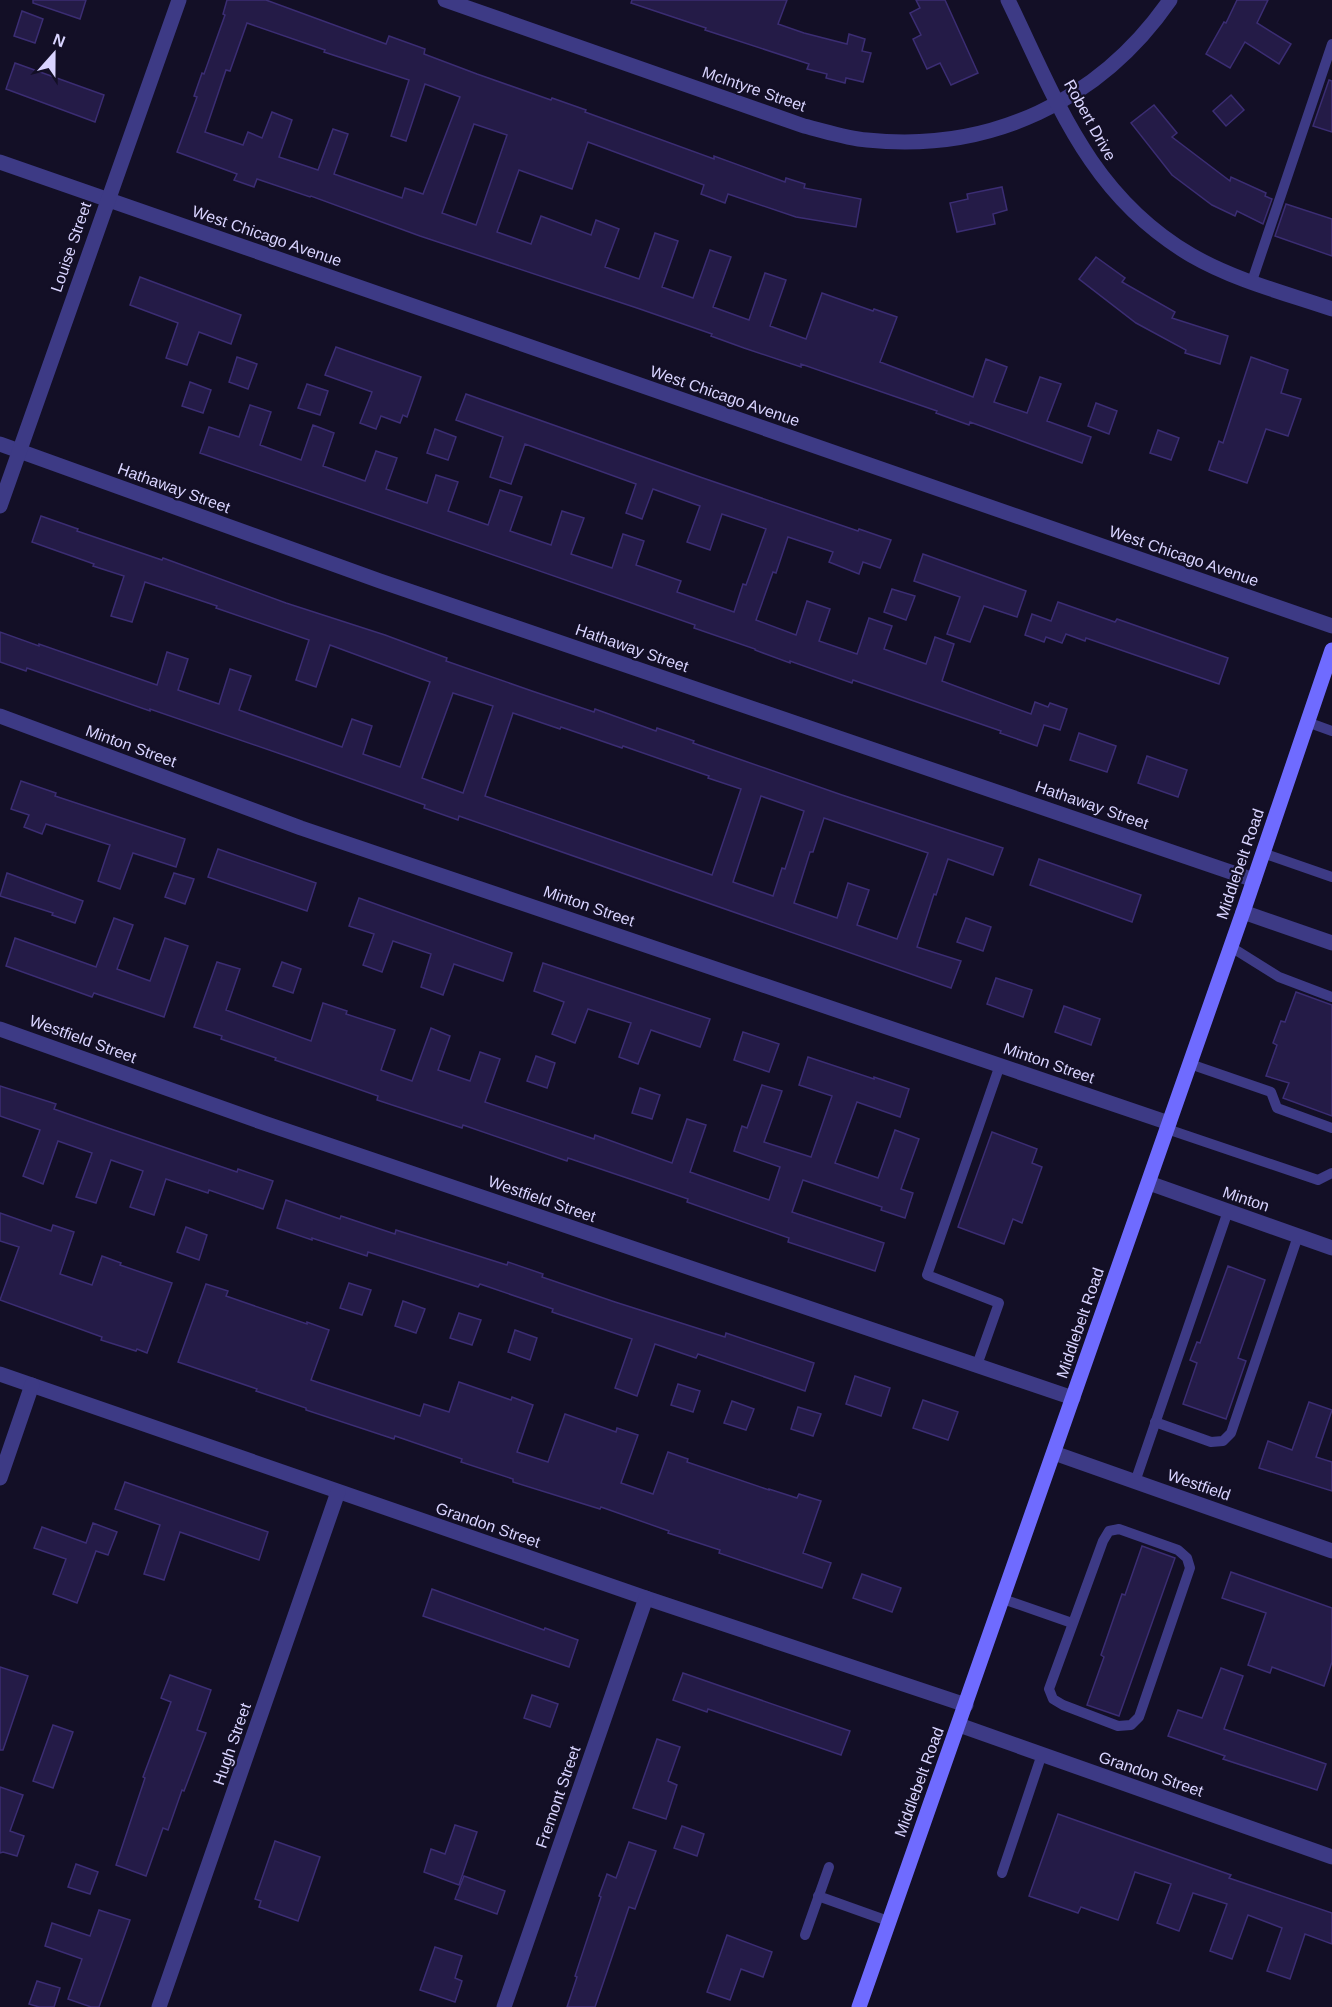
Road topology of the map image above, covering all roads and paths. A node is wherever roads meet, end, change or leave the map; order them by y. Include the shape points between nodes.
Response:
1 (179, 0) edge
2 (445, 0) edge
3 (1008, 0) edge
4 (1170, 0) edge
5 (1332, 44) edge
6 (1058, 102) junction
7 (0, 162) edge
8 (107, 200) junction
9 (1252, 281) junction
10 (1332, 309) edge
11 (0, 444) edge
12 (19, 451) junction
13 (0, 506) edge
14 (1332, 626) edge
15 (1332, 650) edge
16 (0, 717) edge
17 (1307, 722) junction
18 (1332, 731) edge
19 (1263, 854) junction
20 (1332, 877) edge
21 (1254, 880) junction
22 (1244, 912) junction
23 (1332, 943) edge
24 (1231, 947) junction
25 (1332, 997) edge
26 (0, 1029) edge
27 (1190, 1064) junction
28 (1000, 1065) junction
29 (1168, 1126) junction
30 (1332, 1128) edge
31 (1332, 1173) edge
32 (1149, 1184) junction
33 (1227, 1211) junction
34 (1298, 1236) junction
35 (1332, 1248) edge
36 (977, 1365) junction
37 (0, 1374) edge
38 (32, 1385) junction
39 (1073, 1398) junction
40 (1155, 1422) junction
41 (1054, 1453) junction
42 (0, 1478) edge
43 (1134, 1482) junction
44 (338, 1492) junction
45 (1332, 1551) edge
46 (646, 1598) junction
47 (1003, 1599) junction
48 (1072, 1623) junction
49 (966, 1705) junction
50 (959, 1725) junction
51 (1042, 1754) junction
52 (1332, 1857) edge
53 (829, 1867) dead end
54 (1002, 1873) dead end
55 (818, 1896) junction
56 (888, 1921) junction
57 (805, 1935) dead end
58 (159, 2007) edge
59 (504, 2007) edge
60 (859, 2007) edge

1 - 8 street, Louise Street
2 - 6 street, McIntyre Street via 804,126 865,140 954,139 1015,124
3 - 6 street, Robert Drive
4 - 6 street via 1118,61
5 - 9 lane
6 - 9 street, Robert Drive via 1090,162 1136,215 1192,256
7 - 8 street, West Chicago Avenue
8 - 12 street, Louise Street
8 - 14 street, West Chicago Avenue
9 - 10 street, Robert Drive
11 - 12 street, Hathaway Street
12 - 13 street, Louise Street
12 - 21 street, Hathaway Street via 380,581
15 - 17 main road, Middlebelt Road
16 - 28 street, Minton Street via 301,828
17 - 18 lane
17 - 19 main road, Middlebelt Road
19 - 20 lane
19 - 21 main road, Middlebelt Road
21 - 22 main road, Middlebelt Road
22 - 23 street
22 - 24 main road, Middlebelt Road
24 - 25 lane via 1279,977
24 - 27 main road, Middlebelt Road
26 - 36 street, Westfield Street via 264,1123
27 - 29 main road, Middlebelt Road
27 - 30 lane via 1270,1092 1277,1108
28 - 29 street, Minton Street
28 - 36 lane via 927,1275 999,1303
29 - 31 lane via 1318,1180
29 - 32 main road, Middlebelt Road
32 - 33 street, Minton
32 - 39 main road, Middlebelt Road
33 - 34 street, Minton
33 - 40 lane
34 - 35 street, Minton
34 - 40 lane via 1231,1433 1222,1441 1211,1442
36 - 39 street, Westfield Street
37 - 38 street, Grandon Street
38 - 42 street
38 - 44 street, Grandon Street
39 - 41 main road, Middlebelt Road
40 - 43 lane
41 - 43 street, Westfield
41 - 47 main road, Middlebelt Road
43 - 45 street, Westfield
44 - 46 street, Grandon Street
44 - 58 street, Hugh Street
46 - 49 street, Grandon Street
46 - 59 street, Fremont Street
47 - 48 lane
47 - 49 main road, Middlebelt Road
48 - 48 lane via 1048,1689 1053,1699 1118,1726 1131,1725 1139,1717 1190,1568 1187,1558 1178,1550 1119,1529 1109,1531
49 - 50 main road, Middlebelt Road
50 - 51 street, Grandon Street
50 - 56 main road, Middlebelt Road
51 - 52 street, Grandon Street
51 - 54 lane
53 - 55 lane
55 - 56 lane
55 - 57 lane
56 - 60 main road, Middlebelt Road

